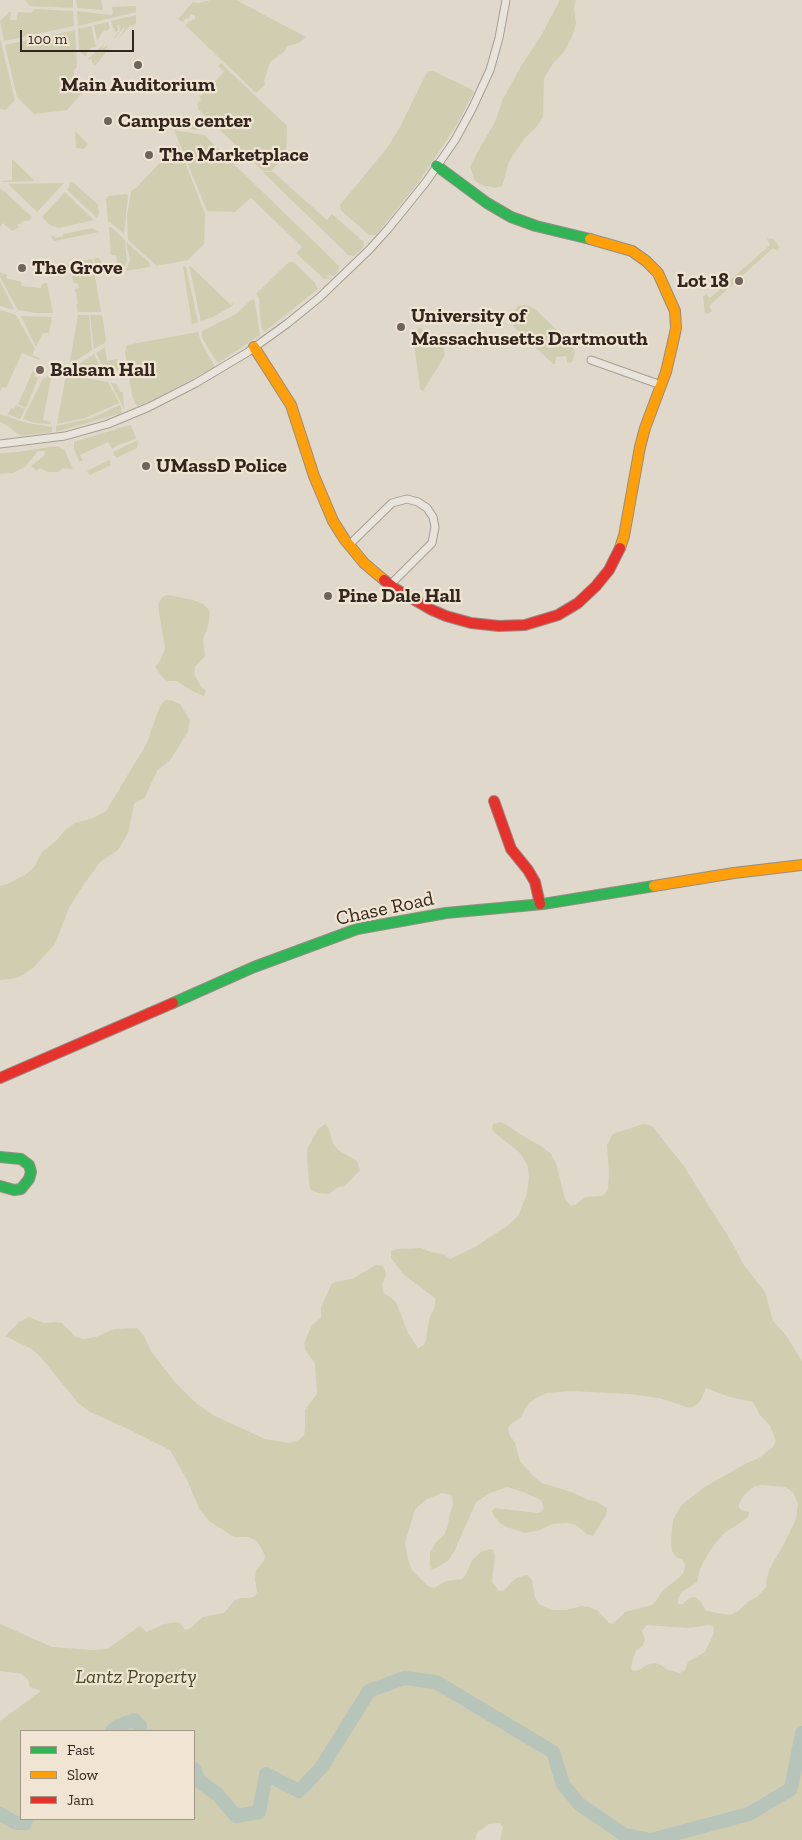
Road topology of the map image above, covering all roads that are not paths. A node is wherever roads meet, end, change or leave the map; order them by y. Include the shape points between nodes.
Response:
1 (506, 0) edge
2 (438, 166) junction
3 (254, 347) junction
4 (591, 360) dead end
5 (661, 385) junction
6 (0, 444) edge
7 (349, 545) junction
8 (390, 585) junction
9 (494, 801) dead end
10 (802, 864) edge
11 (540, 904) junction
12 (0, 1078) edge
13 (0, 1158) edge
14 (0, 1186) edge

1 - 2 street via 499,38 482,89
2 - 3 street via 364,256 309,307
2 - 5 street via 511,217 622,248 646,261 666,286 675,311 674,342
3 - 6 street via 196,383 127,417 65,436
3 - 7 street via 291,405 321,497
4 - 5 street
5 - 8 street via 640,447 619,550 596,586 578,603 542,621 499,626 446,616
7 - 8 street
7 - 8 street via 392,503 413,500 427,508 434,522 432,543
9 - 11 street via 511,849 533,878
10 - 11 street, Chase Road
11 - 12 street, Chase Road via 446,913 358,929 254,967
13 - 14 street via 21,1159 31,1172 19,1189

